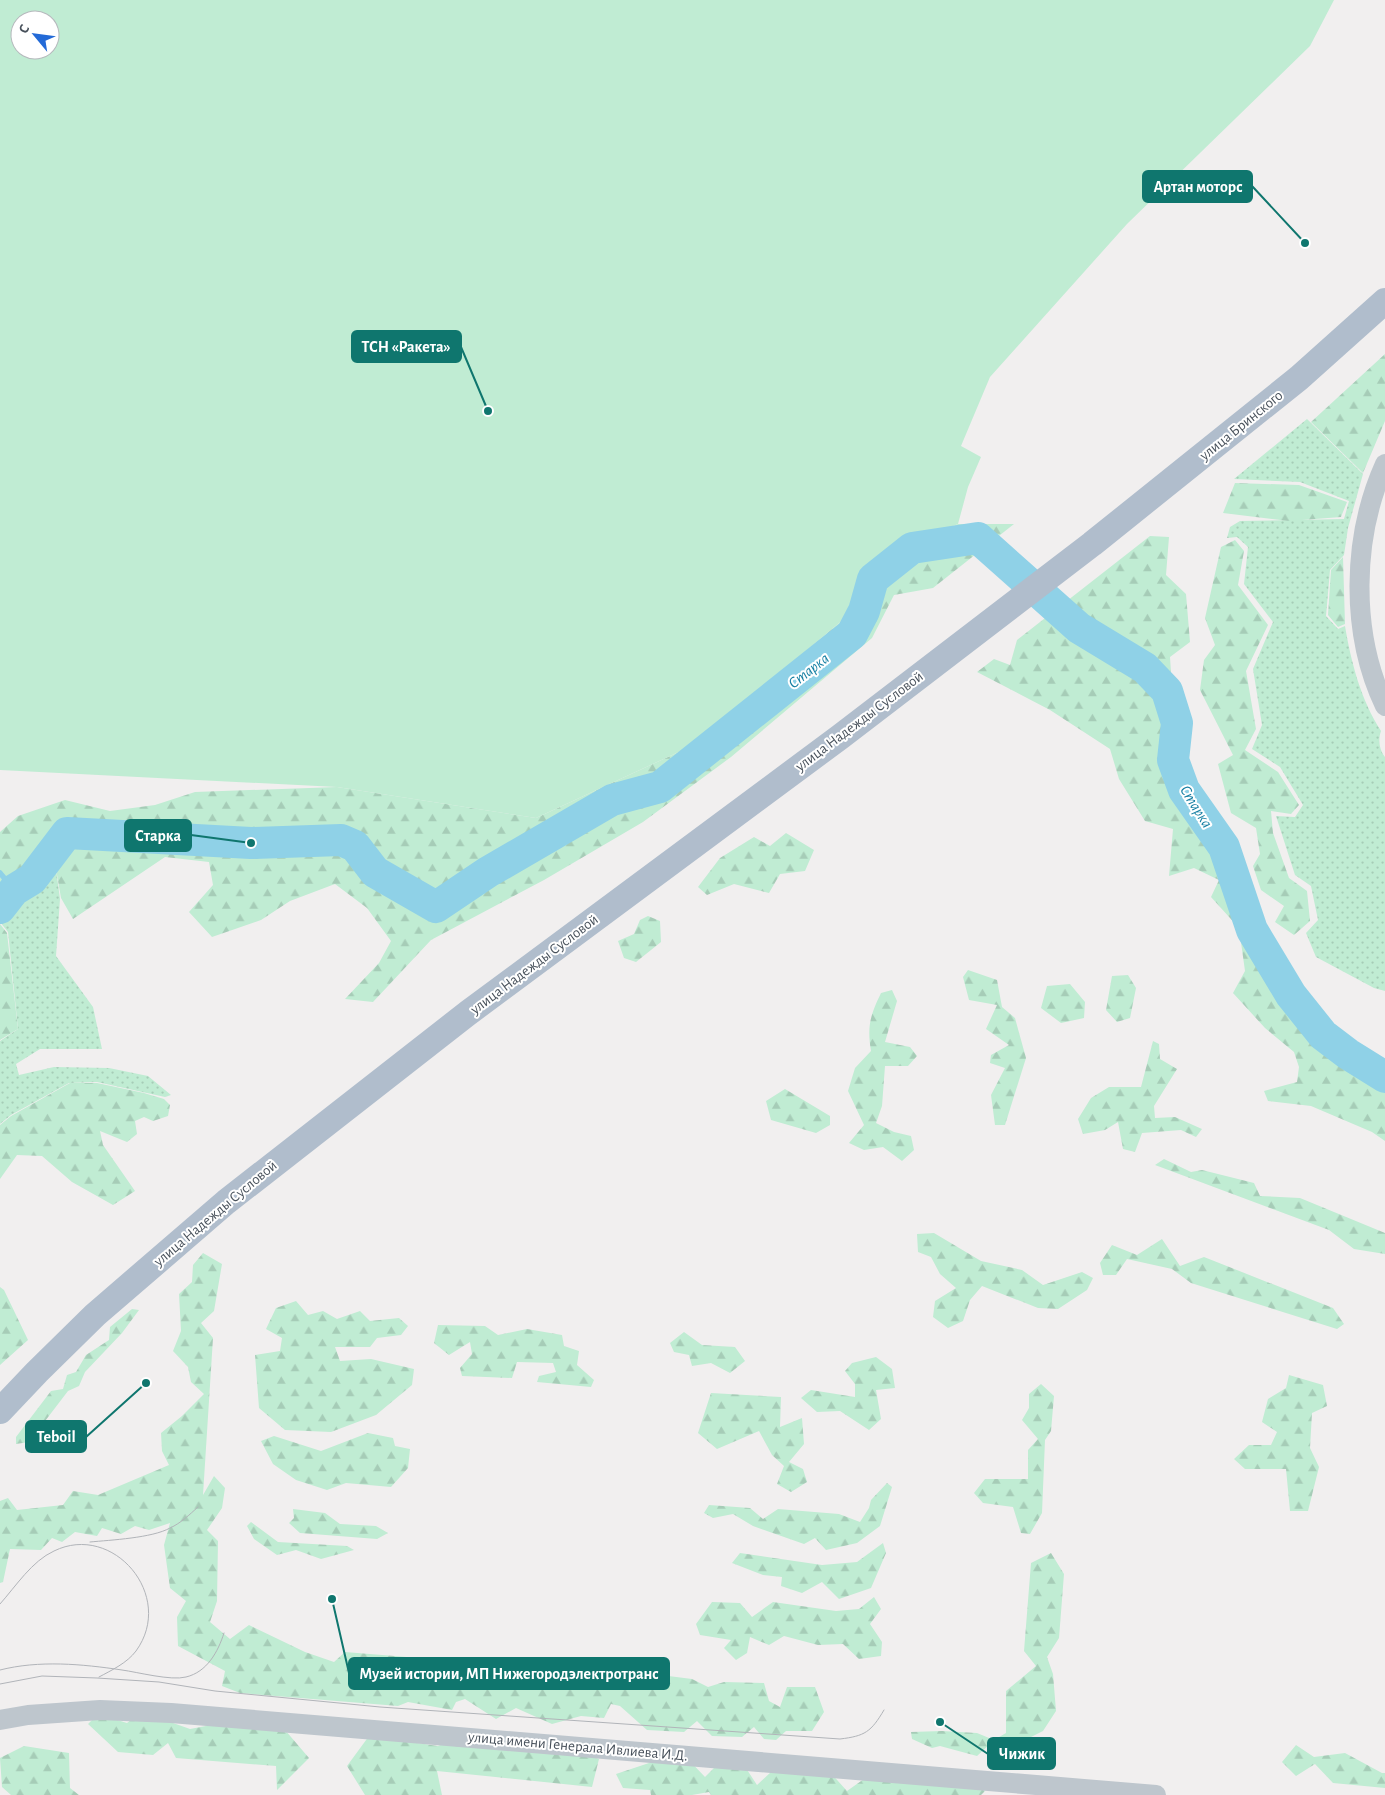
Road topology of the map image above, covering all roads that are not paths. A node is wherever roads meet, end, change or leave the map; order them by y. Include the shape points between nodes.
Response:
1 (1385, 301) edge
2 (1385, 464) edge
3 (1092, 544) joint
4 (1385, 706) edge
5 (0, 1411) edge
6 (0, 1720) edge
7 (1156, 1795) edge

1 - 3 main road, улица Бринского via 1299,378
2 - 4 street via 1366,521 1360,560 1363,641
3 - 5 main road, улица Надежды Сусловой via 840,737 468,1013 226,1202 95,1315
6 - 7 street, улица имени Генерала Ивлиева И.Д. via 100,1710 171,1713

